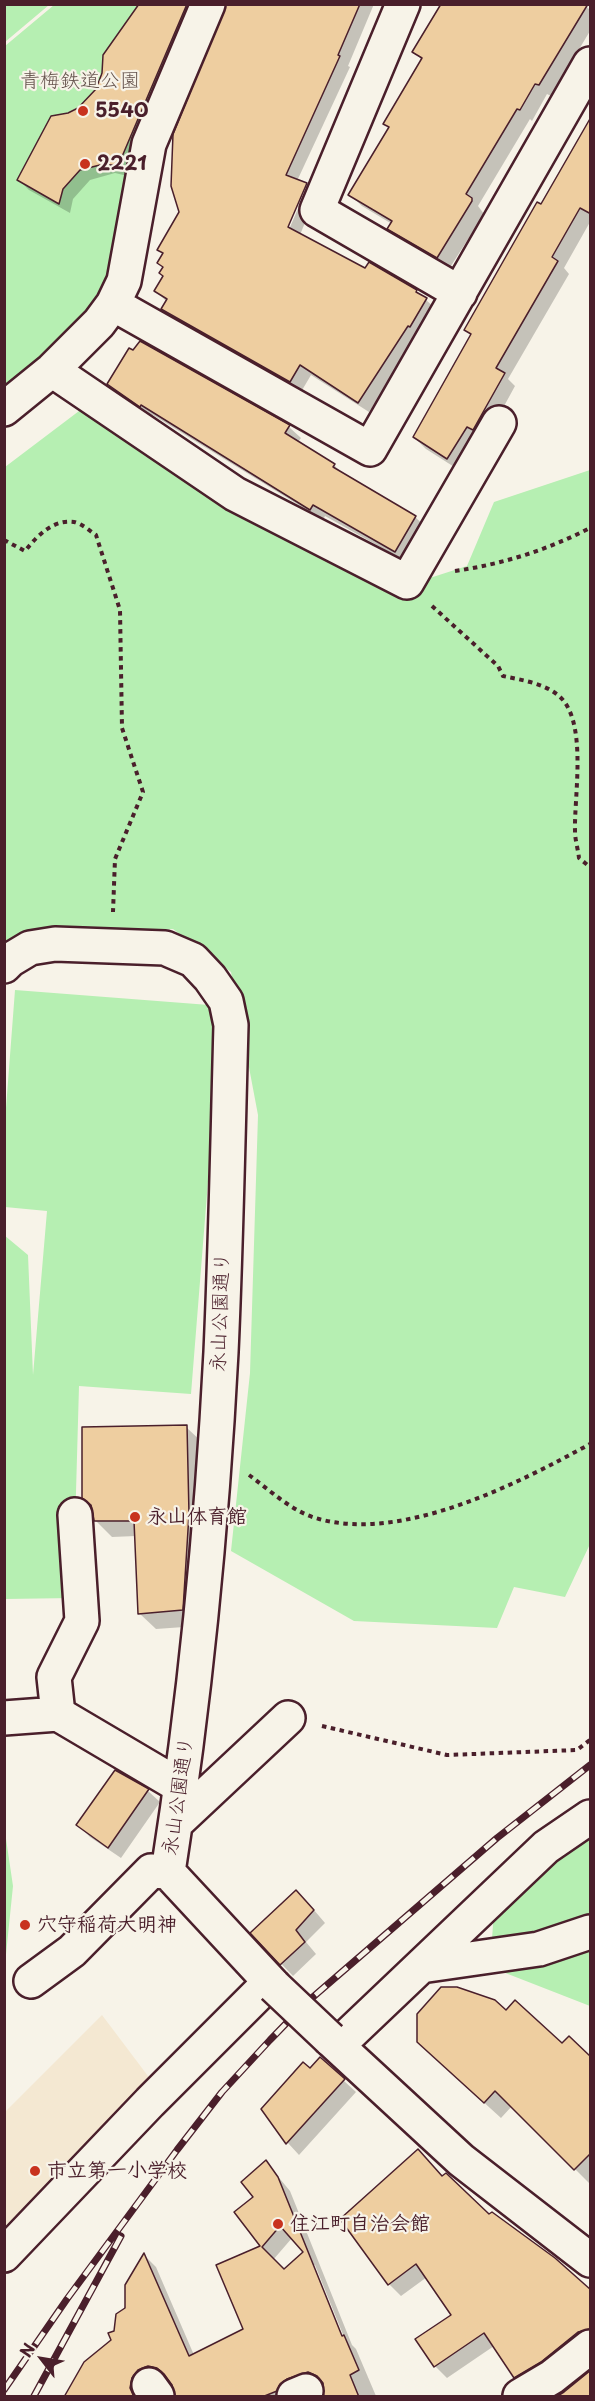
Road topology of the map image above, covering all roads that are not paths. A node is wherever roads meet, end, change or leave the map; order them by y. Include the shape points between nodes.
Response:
1 (208, 4) edge
2 (403, 4) edge
3 (591, 64) edge
4 (460, 293) junction
5 (113, 304) junction
6 (52, 370) junction
7 (4, 409) edge
8 (499, 423) dead end
9 (4, 966) edge
10 (75, 1515) dead end
11 (58, 1714) junction
12 (4, 1718) edge
13 (288, 1718) road end
14 (180, 1786) junction
15 (591, 1817) edge
16 (176, 1823) junction
17 (168, 1872) junction
18 (591, 1932) edge
19 (420, 1966) junction
20 (31, 1981) dead end
21 (272, 1984) junction
22 (334, 2042) junction
23 (4, 2255) edge
24 (591, 2260) edge
25 (591, 2347) edge
26 (520, 2397) edge

1 - 5 street via 149,144 124,281
2 - 4 street via 318,210
3 - 4 street
4 - 5 street via 370,449
5 - 6 street
6 - 7 street
6 - 8 street via 235,494 408,580
9 - 14 street, 永山公園通り via 30,948 55,944 165,948 193,960 226,1001 231,1025 220,1353 198,1646
10 - 11 street via 82,1621 54,1677
11 - 12 street
11 - 14 street
13 - 16 street
14 - 16 street, 永山公園通り
15 - 19 street via 546,1847
16 - 17 street, 永山公園通り
17 - 20 street via 151,1871 72,1951
17 - 21 street
18 - 19 street via 539,1949
19 - 22 street
21 - 22 street, bridge
21 - 23 street via 150,2102
22 - 24 street via 461,2160
25 - 26 street

